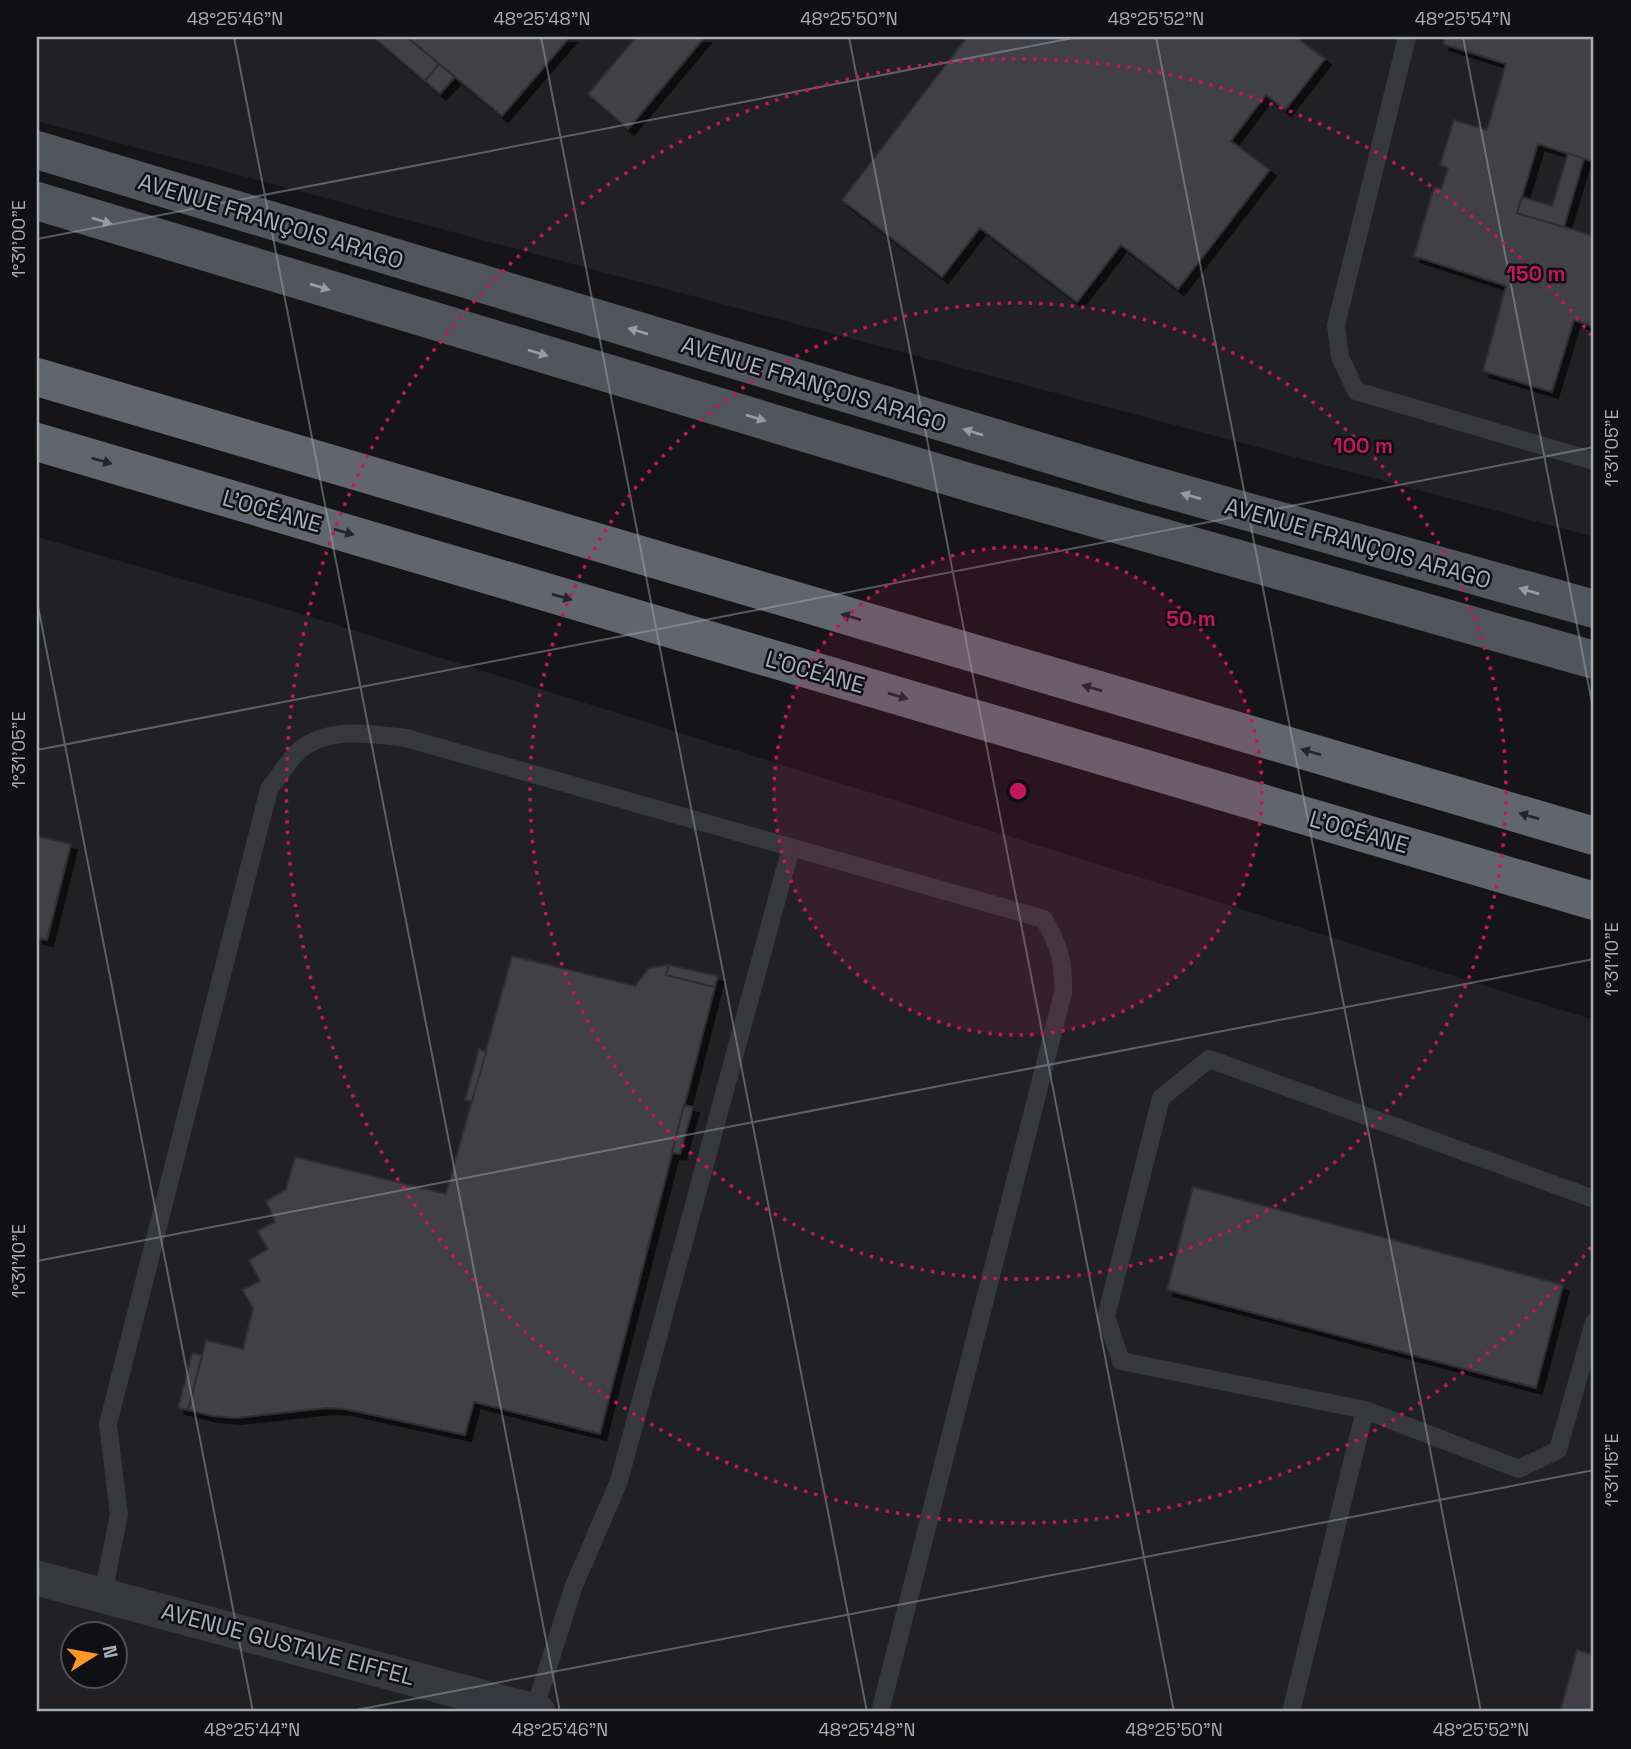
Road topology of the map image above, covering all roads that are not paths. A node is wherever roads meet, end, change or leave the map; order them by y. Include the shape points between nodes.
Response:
1 (1407, 37) edge
2 (37, 150) edge
3 (37, 201) edge
4 (37, 377) edge
5 (37, 442) edge
6 (1594, 461) edge
7 (1594, 609) edge
8 (1594, 660) edge
9 (1594, 836) edge
10 (791, 847) junction
11 (1594, 901) edge
12 (1594, 1199) edge
13 (1594, 1322) edge
14 (1365, 1410) junction
15 (37, 1578) edge
16 (103, 1594) junction
17 (536, 1712) edge
18 (880, 1712) edge
19 (1291, 1712) edge

1 - 6 lane via 1336,325 1340,357 1356,391
7 -> 2 main road, AVENUE FRANÇOIS ARAGO via 1125,478
3 -> 8 main road, AVENUE FRANÇOIS ARAGO via 978,485
9 -> 4 highway
5 -> 11 highway, L’OCÉANE
10 - 16 lane via 406,738 336,735 299,751 269,789 108,1424 119,1515
10 - 17 lane via 619,1481 573,1588
10 - 18 lane via 1044,919 1064,967 1063,993
12 - 14 lane via 1209,1059 1161,1098 1106,1317 1121,1361
13 - 14 lane via 1558,1450 1519,1469
14 - 19 lane
15 - 16 street, AVENUE GUSTAVE EIFFEL
16 - 17 street, AVENUE GUSTAVE EIFFEL

